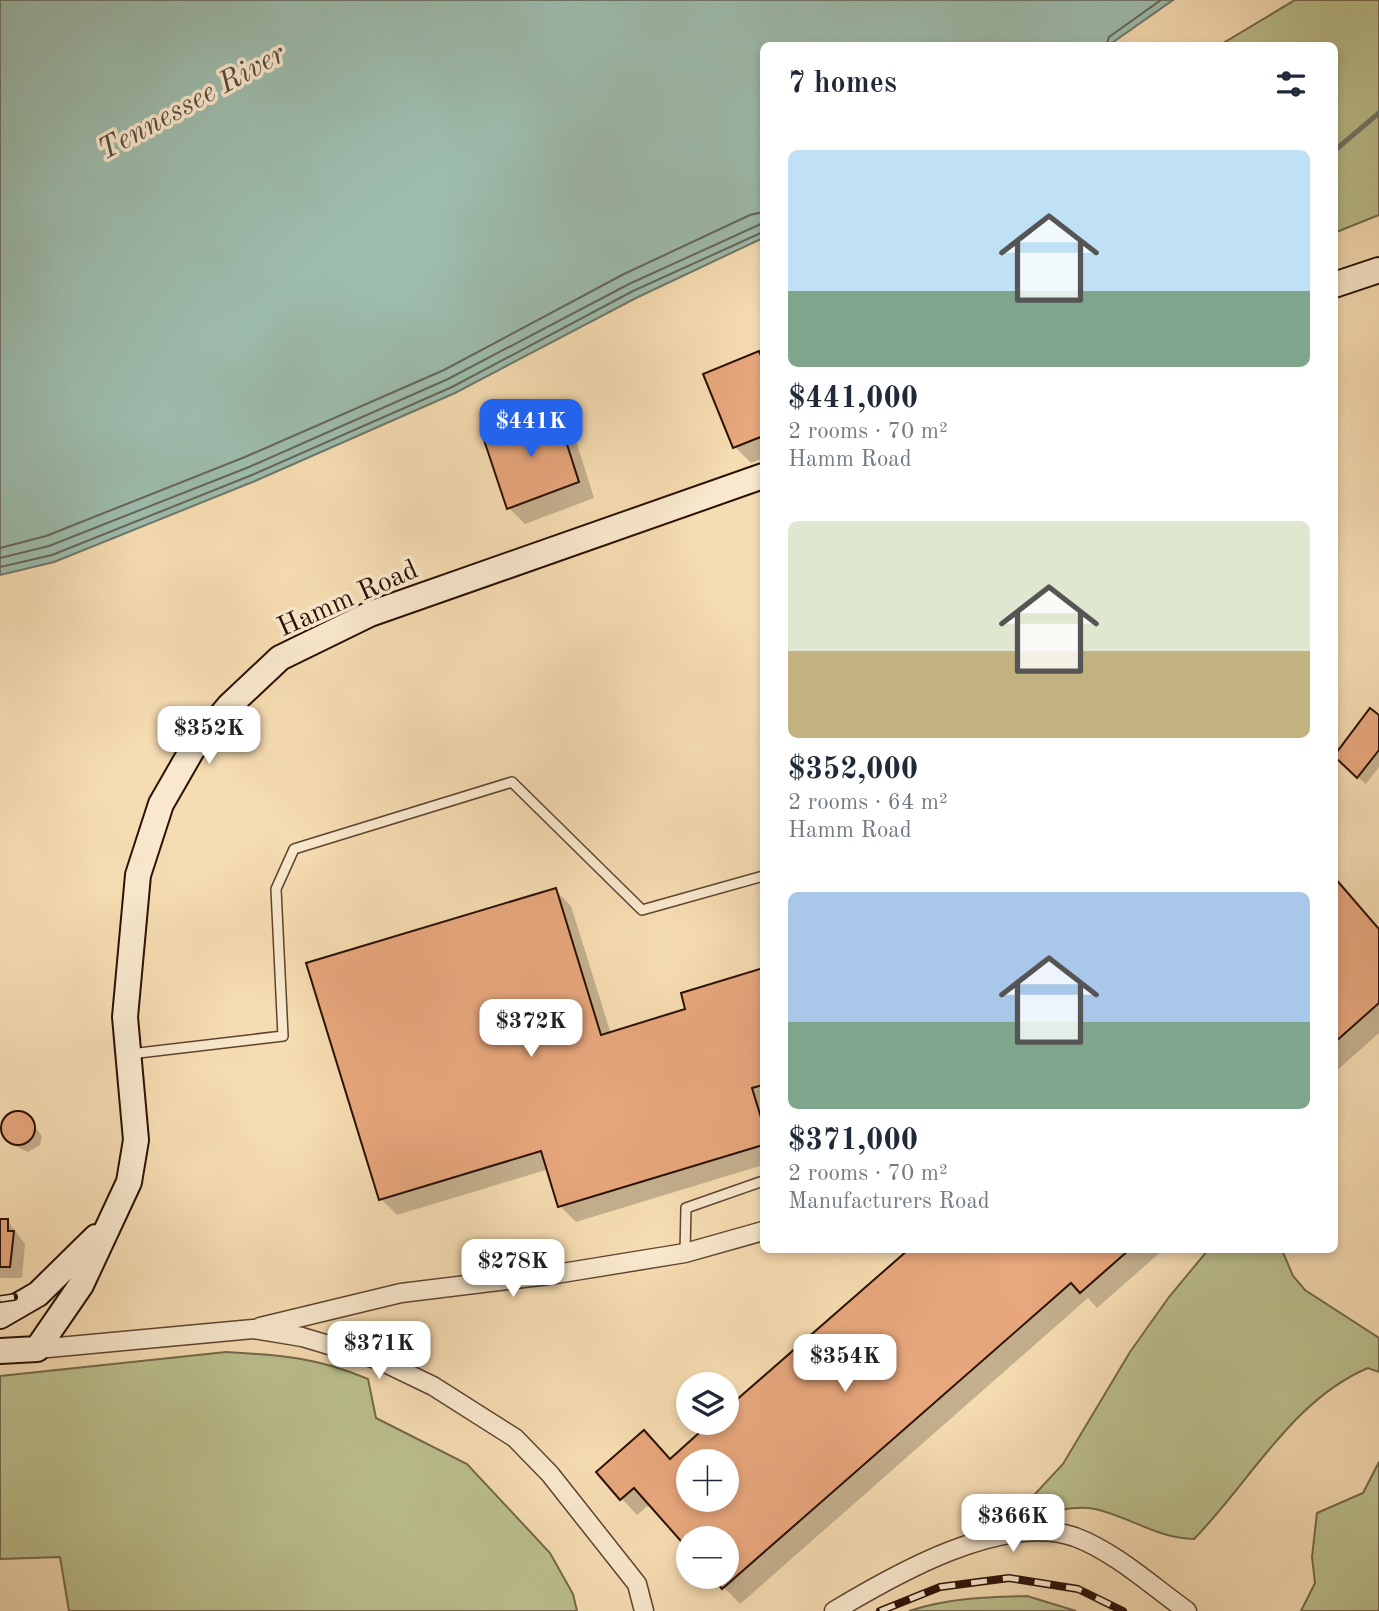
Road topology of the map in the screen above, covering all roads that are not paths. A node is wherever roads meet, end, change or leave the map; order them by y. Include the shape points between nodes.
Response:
1 (1379, 270) edge
2 (1338, 284) edge
3 (760, 477) edge
4 (760, 877) edge
5 (128, 1054) junction
6 (760, 1182) edge
7 (113, 1219) junction
8 (760, 1232) edge
9 (685, 1253) junction
10 (0, 1317) edge
11 (253, 1329) junction
12 (37, 1349) junction
13 (0, 1351) edge
14 (643, 1611) edge
15 (834, 1611) edge
16 (1187, 1611) edge

1 - 2 main road
3 - 5 main road, Hamm Road via 386,606 280,657 192,750 161,804 138,875 125,1017
4 - 5 lane via 642,910 512,782 294,849 276,889 283,1036
5 - 7 main road, Hamm Road via 136,1140 129,1182
6 - 9 lane via 686,1208
7 - 10 main road via 38,1294
7 - 12 main road, Hamm Road via 80,1285
8 - 9 street
9 - 11 street via 401,1293
11 - 12 street
11 - 14 street via 302,1337 379,1360 433,1386 515,1438 550,1474 638,1584
12 - 13 main road
15 - 16 street via 880,1583 942,1556 995,1537 1051,1531 1097,1548

